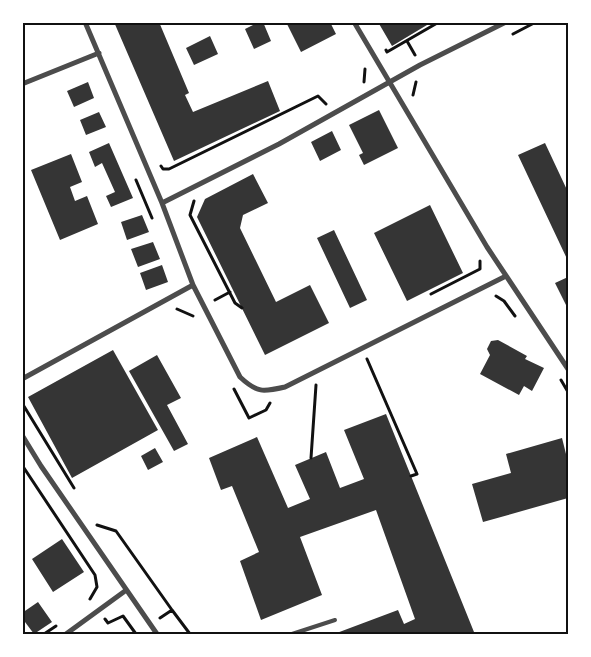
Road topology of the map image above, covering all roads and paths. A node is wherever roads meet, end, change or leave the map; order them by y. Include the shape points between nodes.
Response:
1 (85, 22) edge
2 (354, 22) edge
3 (439, 22) edge
4 (506, 22) edge
5 (536, 22) edge
6 (511, 35) dead end
7 (384, 47) dead end
8 (99, 53) junction
9 (365, 66) dead end
10 (421, 79) dead end
11 (389, 81) junction
12 (22, 84) edge
13 (358, 88) dead end
14 (417, 102) dead end
15 (329, 106) dead end
16 (158, 163) dead end
17 (134, 174) dead end
18 (195, 198) dead end
19 (162, 203) junction
20 (152, 219) dead end
21 (488, 247) junction
22 (506, 276) junction
23 (193, 285) junction
24 (439, 285) dead end
25 (441, 290) junction
26 (431, 294) dead end
27 (242, 308) dead end
28 (365, 356) dead end
29 (568, 369) edge
30 (22, 379) edge
31 (316, 380) dead end
32 (23, 403) edge
33 (22, 435) edge
34 (311, 458) dead end
35 (22, 465) edge
36 (411, 476) dead end
37 (77, 492) dead end
38 (92, 517) dead end
39 (125, 590) junction
40 (90, 599) dead end
41 (172, 610) junction
42 (335, 620) dead end
43 (108, 623) dead end
44 (150, 625) junction
45 (66, 634) edge
46 (137, 634) edge
47 (157, 634) edge
48 (190, 634) edge
49 (292, 634) edge

1 - 8 street
2 - 11 street
3 - 7 path via 388,52
4 - 11 street
5 - 6 path
8 - 12 street
8 - 19 street
9 - 13 path via 363,84
10 - 14 path via 416,82 412,93
11 - 19 street via 279,144
11 - 21 street
15 - 16 path via 318,96 169,169
17 - 20 path
18 - 27 path via 190,215 236,304
19 - 23 street
21 - 22 street
21 - 25 path via 476,253 481,262 480,269
22 - 23 street via 285,387 266,392 251,388 240,377
22 - 29 street
23 - 30 street
24 - 25 path
25 - 26 path
28 - 36 path via 417,474
31 - 34 path
32 - 37 path
33 - 39 street
35 - 40 path via 95,575 97,587
38 - 41 path via 96,525 116,531
39 - 44 street
39 - 45 street
41 - 44 path
41 - 48 path
42 - 49 lane
43 - 46 path via 122,616
44 - 46 path
44 - 47 street

